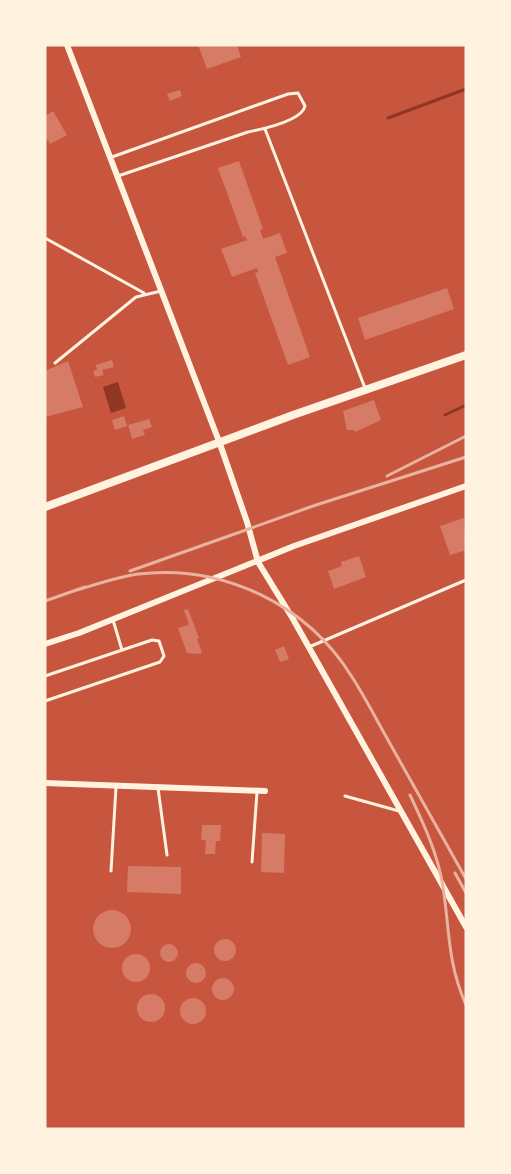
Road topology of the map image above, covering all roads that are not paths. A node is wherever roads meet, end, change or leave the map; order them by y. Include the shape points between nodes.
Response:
1 (67, 45) edge
2 (265, 129) junction
3 (111, 157) junction
4 (118, 176) junction
5 (45, 238) edge
6 (162, 291) junction
7 (144, 293) junction
8 (466, 355) edge
9 (55, 363) dead end
10 (366, 390) junction
11 (220, 444) junction
12 (466, 486) edge
13 (45, 507) edge
14 (258, 562) junction
15 (466, 580) edge
16 (112, 619) junction
17 (45, 644) edge
18 (309, 647) junction
19 (123, 650) junction
20 (45, 676) edge
21 (45, 700) edge
22 (45, 783) edge
23 (116, 785) junction
24 (158, 786) junction
25 (257, 791) junction
26 (265, 791) dead end
27 (345, 796) dead end
28 (399, 811) junction
29 (166, 855) dead end
30 (252, 862) dead end
31 (111, 871) dead end
32 (466, 927) edge

1 - 3 street
2 - 3 lane via 304,111 298,93
2 - 4 lane
2 - 10 lane
3 - 4 street
4 - 6 street
5 - 7 lane
6 - 7 lane
6 - 11 street
7 - 9 lane
8 - 10 street
10 - 11 street
11 - 13 street
11 - 14 street
12 - 14 street
14 - 16 street
14 - 18 street
15 - 18 lane
16 - 17 street
16 - 19 lane
18 - 28 street
19 - 20 lane
19 - 21 lane via 159,641 164,656 160,662
22 - 23 street
23 - 24 street
23 - 31 lane
24 - 25 street
24 - 29 lane
25 - 26 street
25 - 30 lane
27 - 28 lane
28 - 32 street

